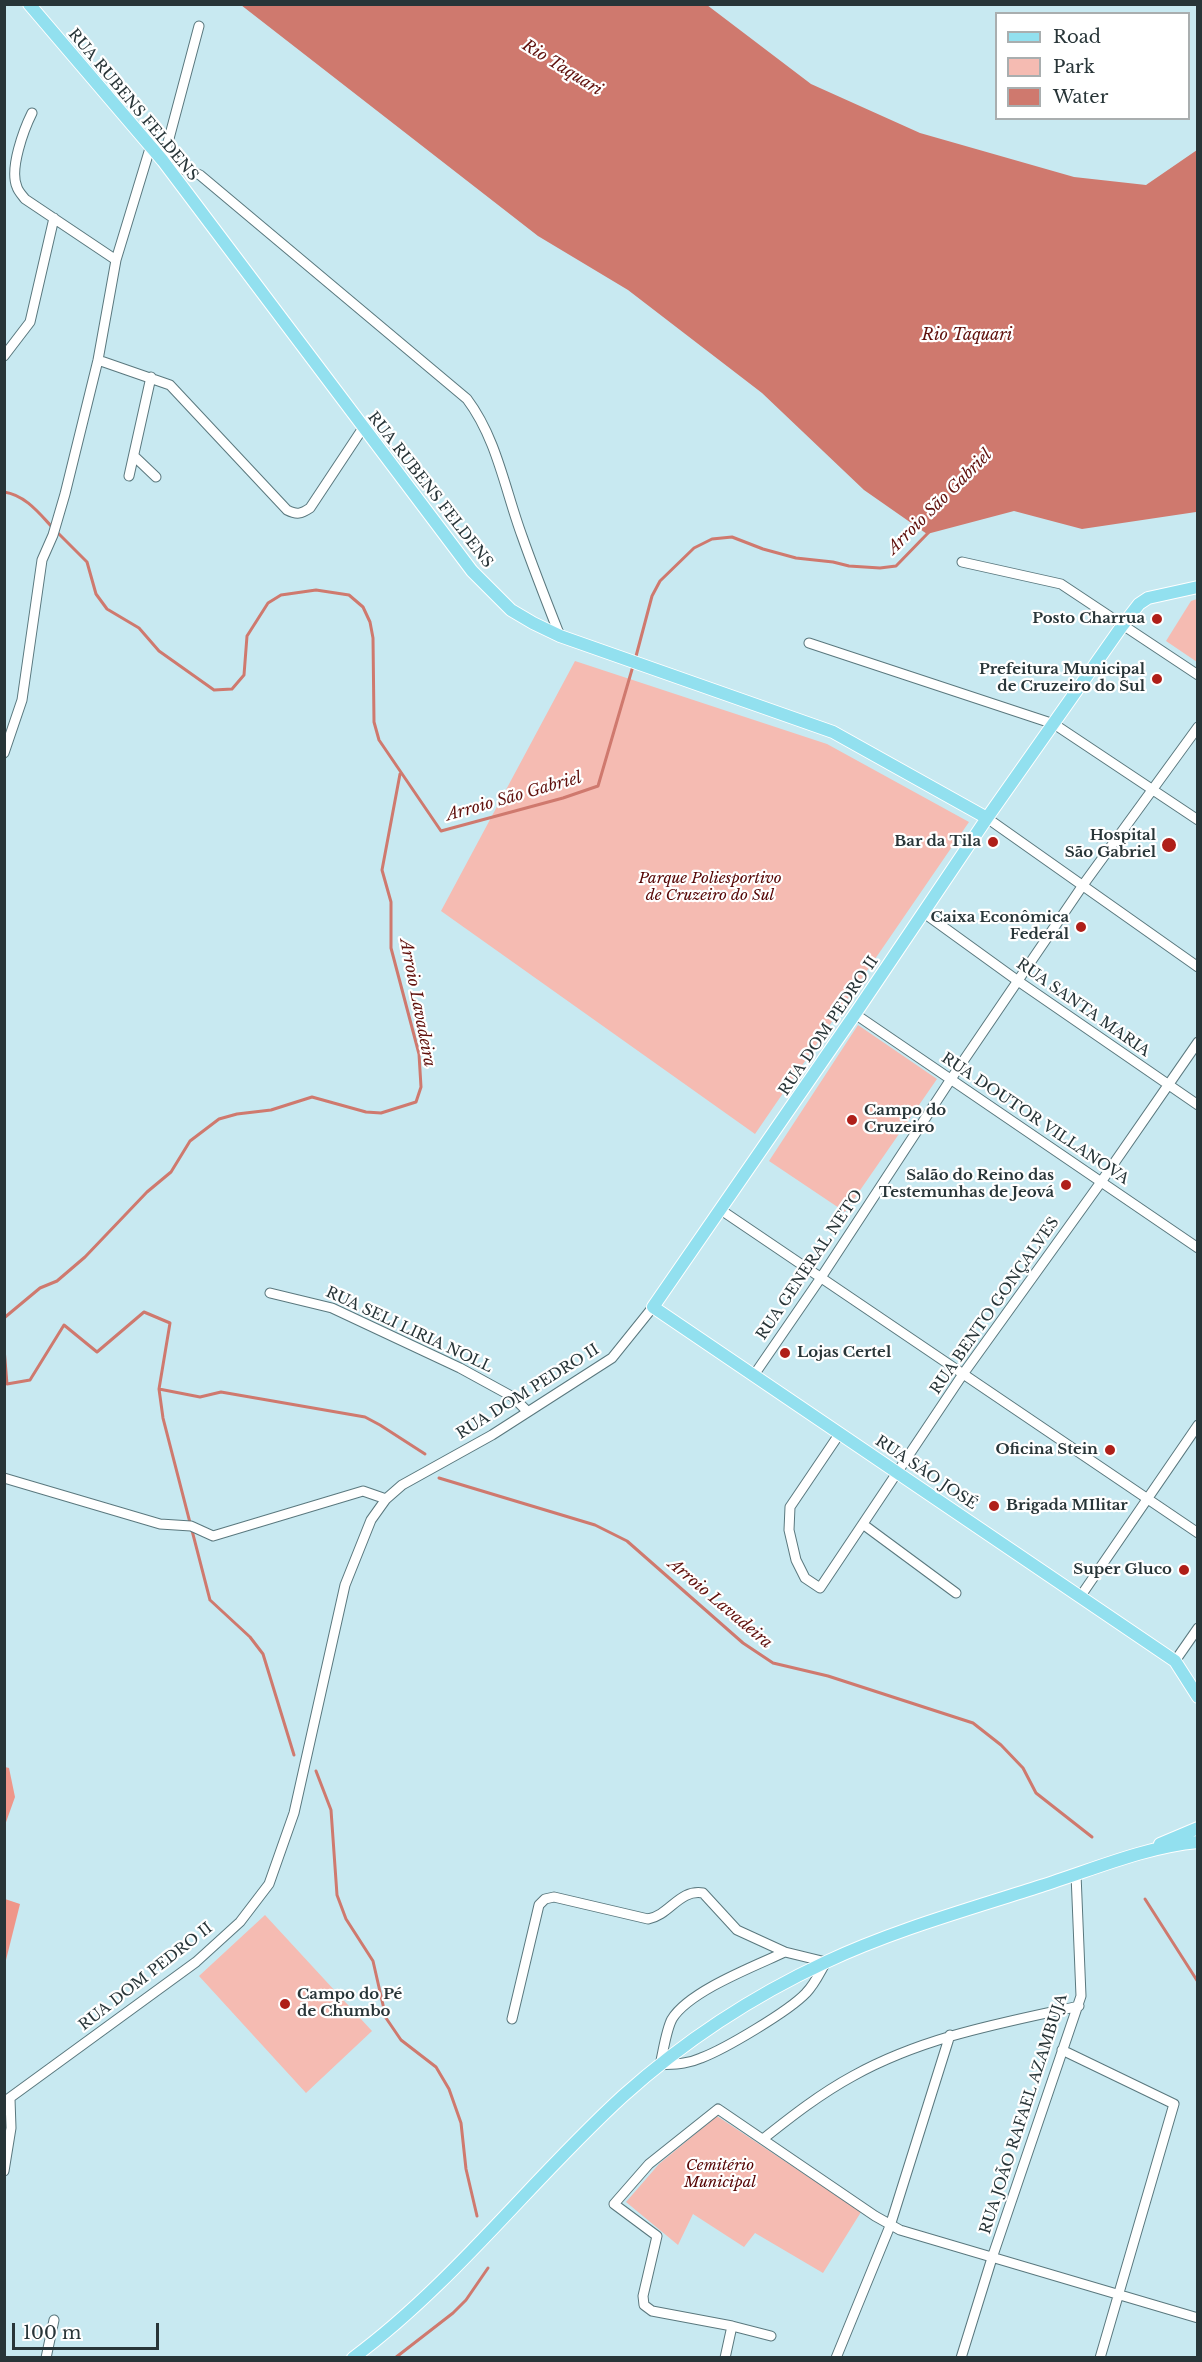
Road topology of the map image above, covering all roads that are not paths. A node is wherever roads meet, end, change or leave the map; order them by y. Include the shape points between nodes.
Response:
1 (29, 4) edge
2 (199, 26) dead end
3 (32, 113) dead end
4 (151, 145) junction
5 (166, 164) junction
6 (54, 218) junction
7 (117, 260) junction
8 (4, 356) edge
9 (98, 360) junction
10 (151, 377) junction
11 (363, 428) junction
12 (134, 456) junction
13 (129, 476) dead end
14 (156, 477) dead end
15 (962, 562) dead end
16 (1197, 587) edge
17 (1122, 626) junction
18 (560, 636) junction
19 (808, 643) dead end
20 (1197, 675) edge
21 (1054, 724) junction
22 (1197, 727) edge
23 (4, 753) edge
24 (1154, 789) junction
25 (987, 818) junction
26 (1197, 820) edge
27 (1083, 885) junction
28 (924, 913) junction
29 (1197, 967) edge
30 (1018, 981) junction
31 (855, 1014) junction
32 (1197, 1042) edge
33 (951, 1079) junction
34 (1167, 1085) junction
35 (1197, 1105) edge
36 (1101, 1182) junction
37 (721, 1210) junction
38 (1197, 1248) edge
39 (820, 1279) junction
40 (270, 1293) dead end
41 (653, 1307) junction
42 (963, 1374) junction
43 (754, 1375) junction
44 (527, 1411) junction
45 (1197, 1425) edge
46 (840, 1433) junction
47 (899, 1472) junction
48 (4, 1478) edge
49 (386, 1499) junction
50 (1147, 1500) junction
51 (864, 1525) junction
52 (1197, 1533) edge
53 (956, 1593) dead end
54 (1080, 1597) junction
55 (1197, 1628) edge
56 (1175, 1661) junction
57 (1197, 1697) edge
58 (1197, 1828) edge
59 (1197, 1842) edge
60 (1131, 1856) junction
61 (1076, 1874) junction
62 (784, 1952) junction
63 (826, 1962) junction
64 (1078, 2006) junction
65 (512, 2019) dead end
66 (950, 2035) junction
67 (1062, 2050) junction
68 (660, 2065) junction
69 (7, 2101) edge
70 (763, 2139) junction
71 (4, 2171) edge
72 (890, 2226) junction
73 (992, 2258) junction
74 (1118, 2296) junction
75 (1197, 2318) edge
76 (54, 2320) dead end
77 (732, 2326) junction
78 (771, 2336) dead end
79 (46, 2358) edge
80 (353, 2358) edge
81 (725, 2358) edge
82 (836, 2358) edge
83 (961, 2358) edge
84 (1100, 2358) edge

1 - 4 main road, RUA RUBENS FELDENS
2 - 5 street
3 - 6 street via 14,174 16,186 25,199
4 - 5 main road, RUA RUBENS FELDENS
4 - 7 street
5 - 11 main road, RUA RUBENS FELDENS
5 - 18 street via 200,175 466,399 481,418
6 - 7 street
6 - 8 street via 30,322
7 - 9 street
9 - 10 street
9 - 23 street via 53,534 42,560 22,700
10 - 11 street via 170,385 295,514 310,508
10 - 12 street
11 - 18 main road, RUA RUBENS FELDENS via 472,571 511,610
12 - 13 street
12 - 14 street
15 - 17 street via 1061,584
16 - 17 main road, RUA DOM PEDRO II via 1148,598
17 - 20 street
17 - 21 main road, RUA DOM PEDRO II
18 - 25 main road, RUA RUBENS FELDENS via 833,732
19 - 21 street
21 - 24 street
21 - 25 main road, RUA DOM PEDRO II
22 - 24 street, RUA GENERAL NETO
24 - 26 street
24 - 27 street, RUA GENERAL NETO
25 - 27 street
25 - 28 main road, RUA DOM PEDRO II
27 - 29 street
27 - 30 street, RUA GENERAL NETO
28 - 30 street, RUA SANTA MARIA
28 - 31 main road, RUA DOM PEDRO II
30 - 33 street, RUA GENERAL NETO
30 - 34 street, RUA SANTA MARIA
31 - 33 street, RUA DOUTOR VILLANOVA
31 - 37 main road, RUA DOM PEDRO II
32 - 34 street, RUA BENTO GONÇALVES
33 - 36 street, RUA DOUTOR VILLANOVA
33 - 39 street, RUA GENERAL NETO
34 - 35 street, RUA SANTA MARIA
34 - 36 street, RUA BENTO GONÇALVES
36 - 38 street, RUA DOUTOR VILLANOVA
36 - 42 street, RUA BENTO GONÇALVES
37 - 39 street
37 - 41 main road, RUA DOM PEDRO II
39 - 42 street
39 - 43 street, RUA GENERAL NETO
40 - 44 street, RUA SELI LIRIA NOLL via 332,1308 460,1368 513,1396
41 - 43 main road, RUA SÃO JOSÉ
41 - 44 street, RUA DOM PEDRO II via 612,1358
42 - 47 street, RUA BENTO GONÇALVES
42 - 50 street
43 - 46 main road, RUA SÃO JOSÉ
44 - 49 street, RUA DOM PEDRO II via 402,1485
45 - 50 street
46 - 47 main road, RUA SÃO JOSÉ
46 - 51 street, RUA BENTO GONÇALVES via 790,1507 789,1530 796,1560 806,1578 820,1588
47 - 51 street, RUA BENTO GONÇALVES
47 - 54 main road, RUA SÃO JOSÉ
48 - 49 street via 160,1524 191,1526 213,1536 363,1491
49 - 69 street, RUA DOM PEDRO II via 367,1529 345,1585 294,1813 269,1884 240,1922 196,1962
50 - 52 street
50 - 54 street
51 - 53 street
54 - 56 main road, RUA SÃO JOSÉ
55 - 56 street
56 - 57 main road, RUA SÃO JOSÉ
58 - 60 main road
59 - 60 main road
60 - 61 main road
61 - 63 main road
61 - 64 street, RUA JOÃO RAFAEL AZAMBUJA via 1081,1996
62 - 63 street
62 - 65 street via 737,1930 703,1893 686,1893 662,1914 648,1919 554,1897 545,1899 539,1905
62 - 68 street via 723,1981 687,2005 672,2020
63 - 68 main road via 743,2008
63 - 68 street via 806,1993 753,2029 702,2058
64 - 66 street
64 - 67 street, RUA JOÃO RAFAEL AZAMBUJA
66 - 70 street via 854,2075
66 - 72 street
67 - 73 street, RUA JOÃO RAFAEL AZAMBUJA
67 - 74 street via 1174,2104
68 - 80 main road via 585,2132 459,2263
69 - 71 street via 11,2128
70 - 72 street
70 - 77 street via 718,2109 650,2164 614,2204 657,2236 644,2305 651,2311
72 - 73 street
72 - 82 street
73 - 74 street
73 - 83 street, RUA JOÃO RAFAEL AZAMBUJA
74 - 75 street
74 - 84 street
76 - 79 street
77 - 78 street
77 - 81 street

